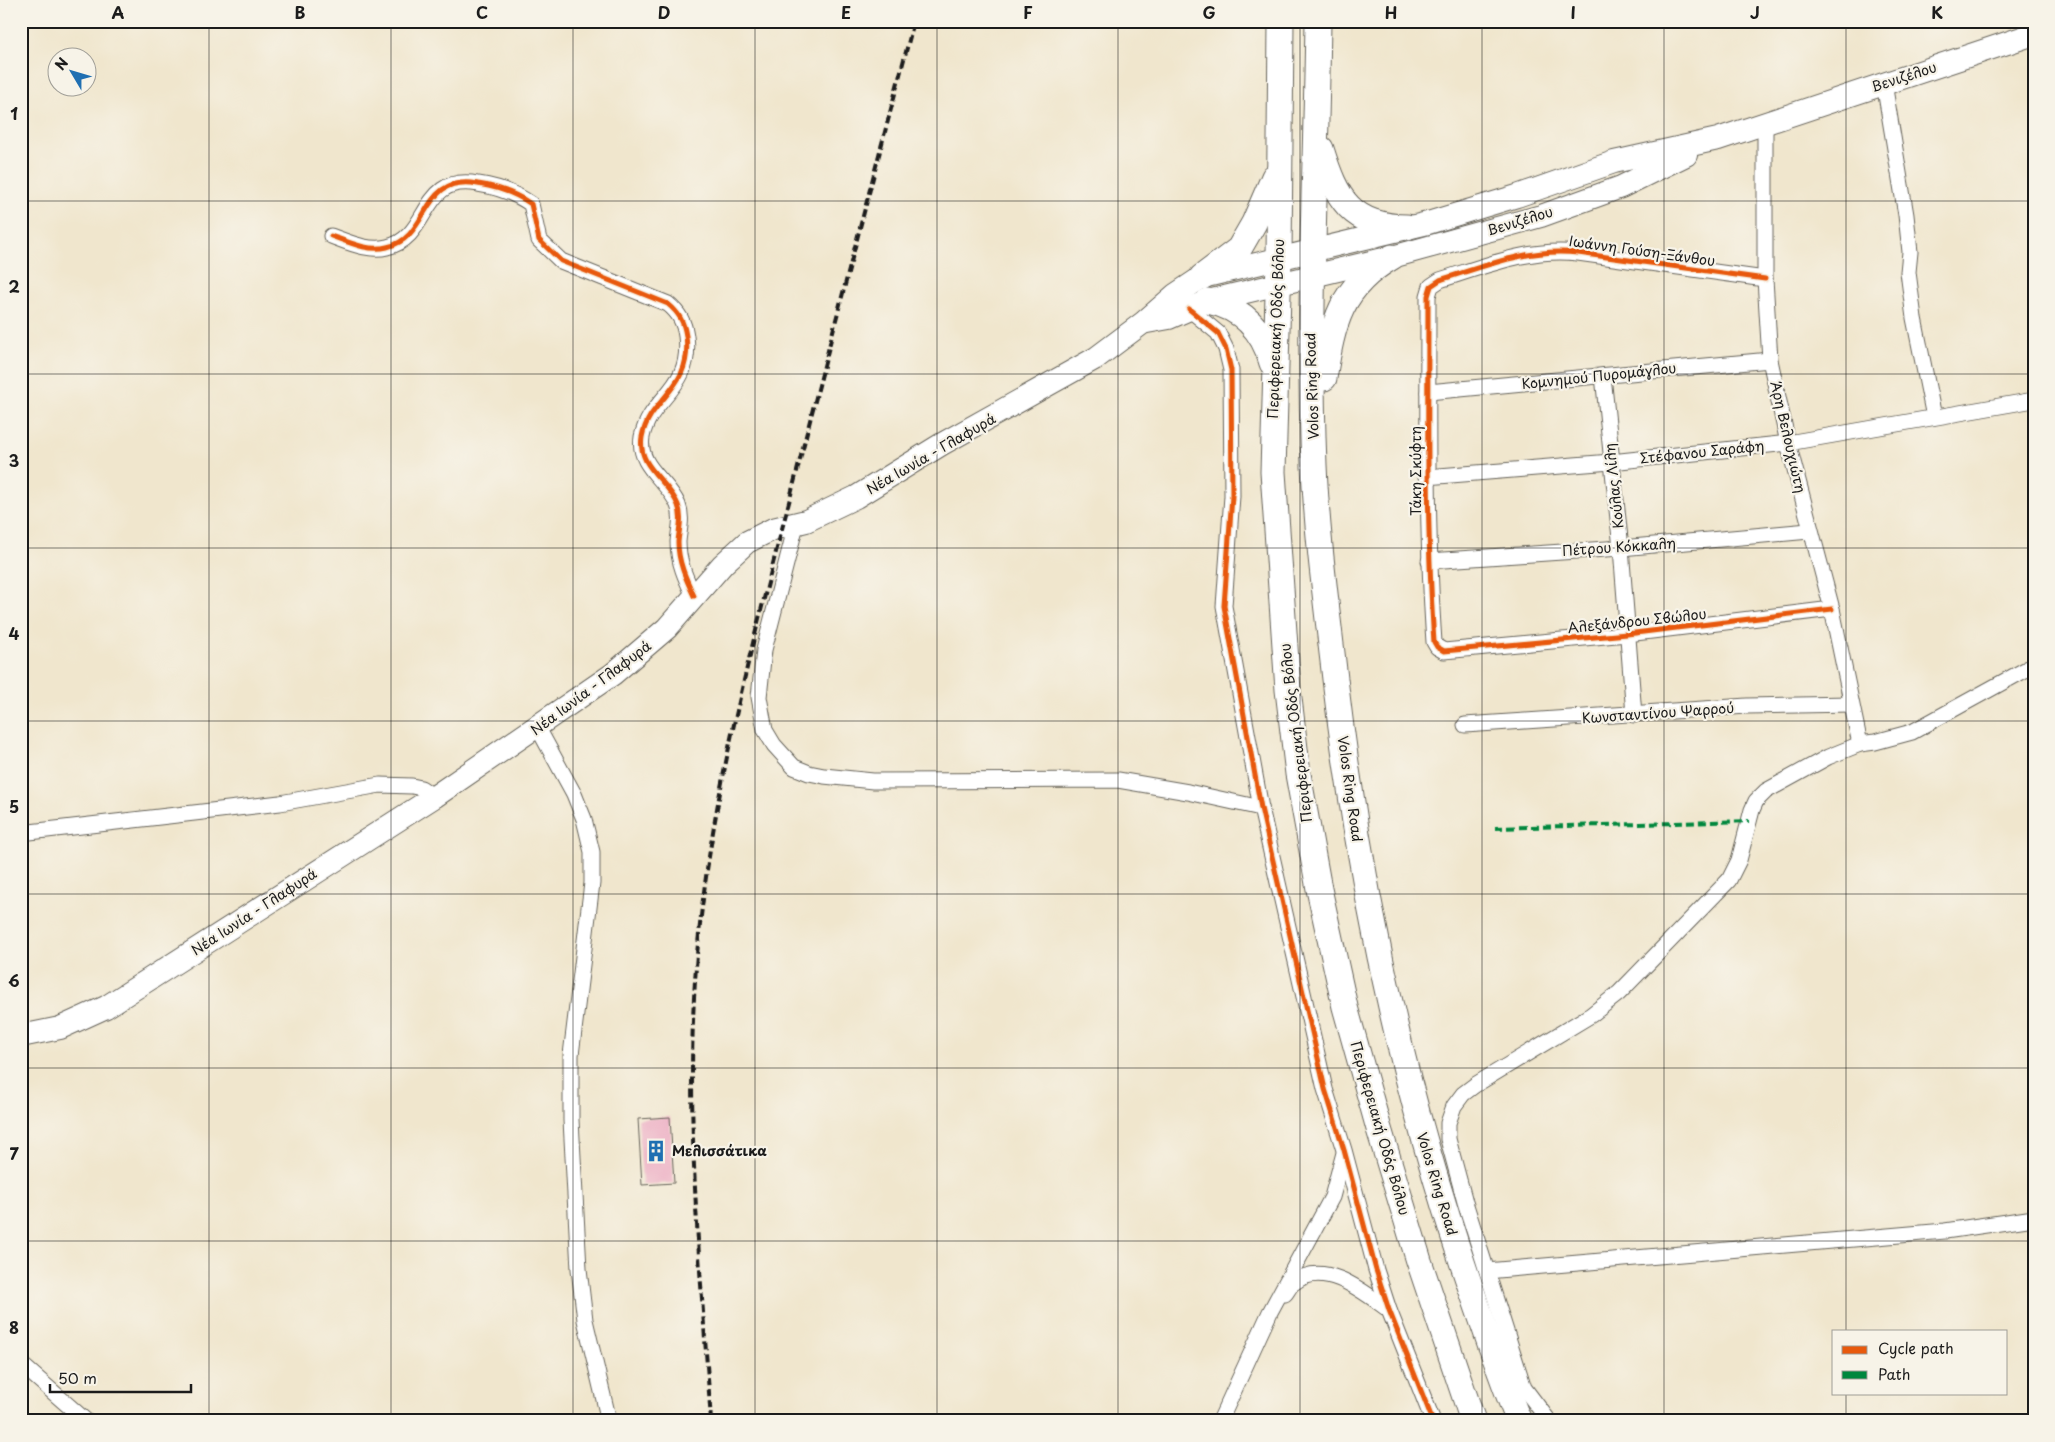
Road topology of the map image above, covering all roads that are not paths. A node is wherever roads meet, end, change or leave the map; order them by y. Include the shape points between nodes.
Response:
1 (1281, 21) edge
2 (1318, 21) edge
3 (2034, 34) edge
4 (1884, 84) junction
5 (1765, 123) junction
6 (1316, 135) junction
7 (1718, 139) junction
8 (1280, 163) junction
9 (1407, 227) junction
10 (330, 236) dead end
11 (1313, 250) junction
12 (1392, 257) junction
13 (1279, 258) junction
14 (1202, 277) junction
15 (1313, 277) junction
16 (1765, 279) junction
17 (1278, 285) junction
18 (1431, 286) joint
19 (1199, 305) junction
20 (1144, 322) junction
21 (1770, 360) junction
22 (1274, 373) junction
23 (1603, 376) junction
24 (1428, 392) junction
25 (2034, 400) edge
26 (1934, 417) junction
27 (1314, 437) junction
28 (1788, 443) junction
29 (1611, 462) junction
30 (1426, 477) junction
31 (796, 525) junction
32 (1810, 531) junction
33 (1621, 548) junction
34 (1429, 561) junction
35 (694, 596) junction
36 (1832, 610) junction
37 (1628, 634) junction
38 (1444, 652) joint
39 (2034, 665) edge
40 (1851, 704) junction
41 (1634, 715) junction
42 (1465, 725) dead end
43 (538, 728) junction
44 (1860, 744) junction
45 (434, 797) junction
46 (1262, 808) junction
47 (21, 833) edge
48 (21, 1036) edge
49 (1344, 1150) junction
50 (2034, 1218) edge
51 (1487, 1270) junction
52 (1389, 1310) junction
53 (1270, 1312) junction
54 (21, 1364) edge
55 (86, 1421) edge
56 (609, 1421) edge
57 (1220, 1421) edge
58 (1433, 1421) edge
59 (1473, 1421) edge
60 (1519, 1421) edge
61 (1549, 1421) edge

1 - 8 main road, Περιφερειακή Οδός Βόλου
2 - 6 main road
3 - 4 main road, Βενιζέλου
4 - 5 main road, Βενιζέλου
4 - 26 street via 1906,215 1914,318
5 - 7 main road, Βενιζέλου
5 - 16 street, Άρη Βελουχιώτη
6 - 9 main road via 1333,185 1348,207 1372,223
6 - 11 main road, Volos Ring Road
7 - 9 main road, Βενιζέλου via 1614,162 1462,213
7 - 12 main road, Βενιζέλου via 1621,188 1541,216
8 - 13 main road, Περιφερειακή Οδός Βόλου
8 - 14 main road via 1246,237 1229,258
9 - 11 main road, Βενιζέλου
10 - 35 street via 366,247 389,247 408,236 426,208 446,186 465,181 498,187 531,204 539,240 560,261 668,304 678,313 685,331 686,362 682,375 646,423 642,454 652,471 673,494 678,506 682,519 678,541 680,557
11 - 13 main road, Νέα Ιωνία - Γλαφυρά
11 - 15 main road, Volos Ring Road
12 - 15 main road, Βενιζέλου
12 - 27 main road via 1360,280 1342,306 1328,348
13 - 14 main road, Νέα Ιωνία - Γλαφυρά
13 - 17 main road, Περιφερειακή Οδός Βόλου
14 - 20 main road, Νέα Ιωνία - Γλαφυρά via 1174,295
15 - 17 main road, Νέα Ιωνία - Γλαφυρά
15 - 27 main road, Volos Ring Road via 1310,310
16 - 18 street, Ιωάννη Γούση-Ξάνθου via 1552,251 1492,264 1440,280
16 - 21 street, Άρη Βελουχιώτη
17 - 19 main road, Νέα Ιωνία - Γλαφυρά
17 - 22 main road, Περιφερειακή Οδός Βόλου
18 - 24 street, Τάκη Σκύφτη via 1428,296
19 - 20 main road, Νέα Ιωνία - Γλαφυρά via 1169,318
19 - 22 main road via 1231,308 1251,322 1264,342
19 - 46 street via 1226,349 1230,370 1232,496 1224,606
20 - 31 main road, Νέα Ιωνία - Γλαφυρά via 1096,358 942,444 866,492
21 - 23 street, Κομνημού Πυρομάγλου
21 - 28 street, Άρη Βελουχιώτη
22 - 59 main road, Περιφερειακή Οδός Βόλου via 1274,482 1288,690 1309,841 1344,1007 1444,1339
23 - 24 street, Κομνημού Πυρομάγλου
23 - 29 street, Κούλας Λίλη
24 - 30 street, Τάκη Σκύφτη
25 - 26 street, Στέφανου Σαράφη
26 - 28 street, Στέφανου Σαράφη
27 - 60 main road, Volos Ring Road via 1319,542 1348,786 1390,1006 1436,1184
28 - 29 street, Στέφανου Σαράφη
28 - 32 street, Άρη Βελουχιώτη
29 - 30 street, Στέφανου Σαράφη
29 - 33 street, Κούλας Λίλη
30 - 34 street, Τάκη Σκύφτη
31 - 35 main road, Νέα Ιωνία - Γλαφυρά via 773,529 747,542
31 - 46 street via 764,650 759,697 765,730 794,767 824,776 873,781 1118,780
32 - 33 street, Πέτρου Κόκκαλη
32 - 36 street, Άρη Βελουχιώτη
33 - 34 street, Πέτρου Κόκκαλη
33 - 37 street, Κούλας Λίλη
34 - 38 street, Τάκη Σκύφτη via 1434,642
35 - 43 main road, Νέα Ιωνία - Γλαφυρά via 667,628 635,658
36 - 37 street, Αλεξάνδρου Σβώλου
36 - 40 street, Άρη Βελουχιώτη
37 - 38 street, Αλεξάνδρου Σβώλου
37 - 41 street, Κούλας Λίλη
39 - 44 street via 1912,732
40 - 41 street, Κωνσταντίνου Ψαρρού via 1747,706
40 - 44 street, Άρη Βελουχιώτη
41 - 42 street, Κωνσταντίνου Ψαρρού
43 - 45 main road, Νέα Ιωνία - Γλαφυρά
43 - 56 street via 574,794 592,852 592,883 571,1055 572,1120 585,1320
44 - 51 street via 1828,757 1766,791 1752,810 1739,860 1729,880 1619,993 1591,1015 1474,1085 1454,1106 1448,1123 1448,1140
45 - 47 street via 421,788 380,785 280,803
45 - 48 main road, Νέα Ιωνία - Γλαφυρά via 106,1007 60,1028
46 - 49 street via 1326,1089
49 - 52 street
49 - 53 street via 1332,1197
50 - 51 street via 1945,1231
51 - 61 street via 1524,1388
52 - 53 street via 1351,1283 1332,1276 1312,1275 1295,1281
52 - 58 street
53 - 57 street
54 - 55 street

